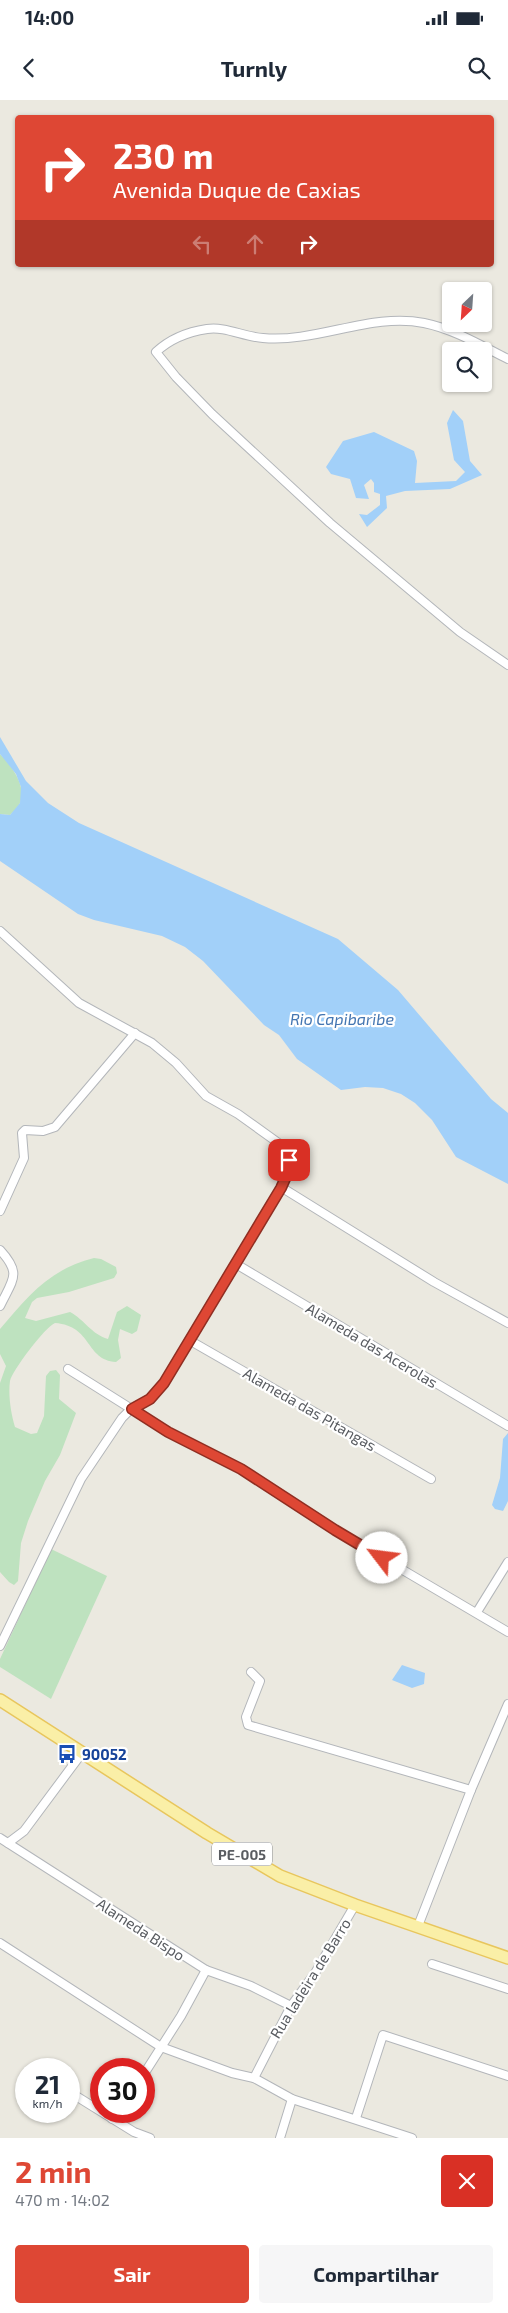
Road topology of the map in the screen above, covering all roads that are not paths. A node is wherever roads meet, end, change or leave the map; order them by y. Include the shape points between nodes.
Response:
1 (508, 360) edge
2 (508, 665) edge
3 (0, 931) edge
4 (135, 1034) junction
5 (281, 1188) junction
6 (0, 1211) edge
7 (0, 1250) edge
8 (236, 1264) junction
9 (0, 1306) edge
10 (508, 1324) edge
11 (189, 1340) junction
12 (68, 1369) dead end
13 (132, 1409) junction
14 (508, 1426) edge
15 (431, 1478) dead end
16 (508, 1562) edge
17 (477, 1612) junction
18 (508, 1632) edge
19 (0, 1646) edge
20 (251, 1672) dead end
21 (0, 1700) edge
22 (508, 1704) edge
23 (82, 1753) junction
24 (471, 1790) junction
25 (0, 1838) edge
26 (8, 1843) junction
27 (355, 1905) junction
28 (418, 1926) junction
29 (0, 1943) edge
30 (508, 1958) edge
31 (432, 1964) dead end
32 (206, 1970) junction
33 (508, 1988) edge
34 (291, 2006) junction
35 (161, 2047) junction
36 (154, 2058) edge
37 (508, 2076) edge
38 (254, 2078) junction
39 (292, 2099) junction
40 (356, 2118) junction
41 (120, 2123) edge
42 (150, 2138) edge
43 (280, 2138) edge
44 (412, 2138) edge

1 - 2 street via 445,330 424,323 395,320 297,338 262,338 209,328 174,338 156,352 212,414 330,523 460,632
3 - 4 street via 79,1003
4 - 5 street via 176,1063 206,1096 284,1147 289,1170
4 - 6 street via 55,1127 22,1132 24,1158
5 - 8 street
5 - 10 street
7 - 9 street via 10,1261 14,1276
8 - 11 street
8 - 14 street, Alameda das Acerolas
11 - 13 street via 155,1394
11 - 15 street, Alameda das Pitangas
12 - 13 street
13 - 17 street via 168,1432 241,1469 335,1530
13 - 19 street via 122,1418 81,1479
16 - 17 street
17 - 18 street
20 - 24 street via 260,1681 246,1717 248,1725
21 - 23 main road, PE-005
22 - 24 street
23 - 26 street via 24,1831
23 - 27 main road, PE-005 via 280,1876
24 - 28 street
25 - 26 street, Alameda Bispo
26 - 32 street, Alameda Bispo
27 - 28 main road, PE-005
27 - 34 street, Rua ladeira de Barro via 315,1973
28 - 30 main road, PE-005
29 - 35 street
31 - 33 street
32 - 34 street, Alameda Bispo via 251,1986
32 - 35 street
34 - 38 street, Rua ladeira de Barro
35 - 36 street
35 - 38 street
37 - 40 street via 383,2035
38 - 39 street
39 - 40 street
39 - 43 street
40 - 44 street
41 - 42 street

